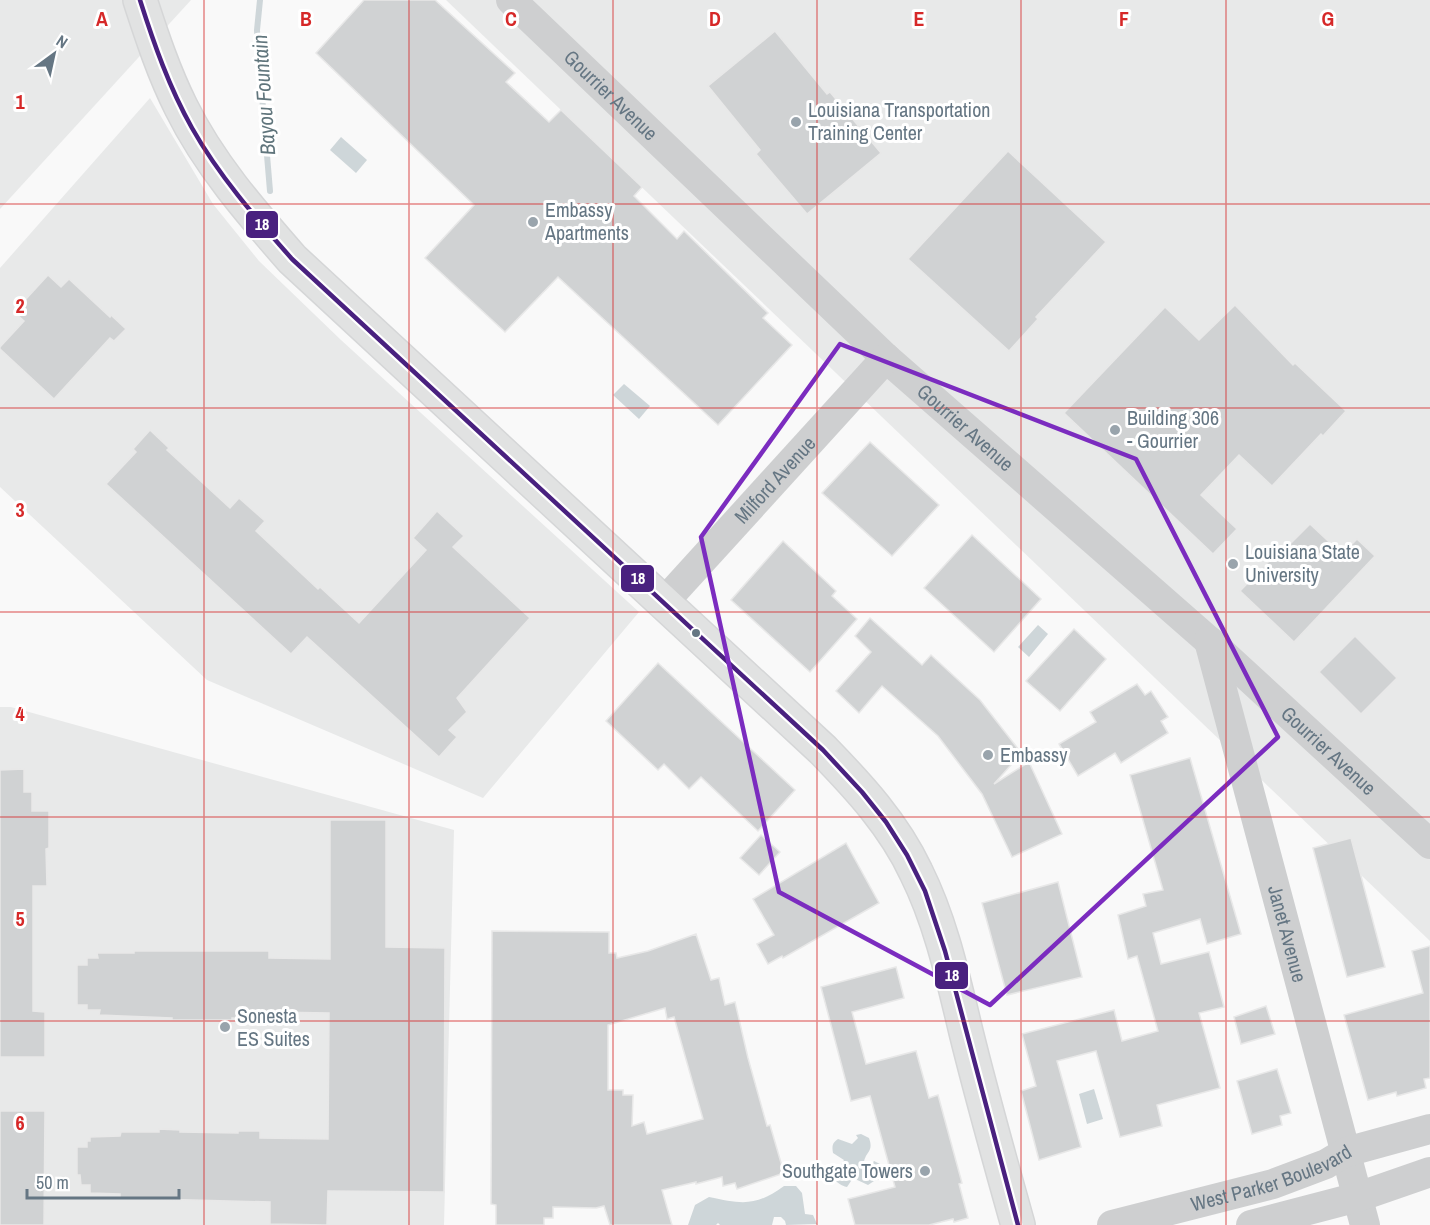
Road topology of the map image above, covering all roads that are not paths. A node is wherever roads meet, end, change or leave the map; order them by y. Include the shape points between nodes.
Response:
1 (140, 0) edge
2 (511, 0) edge
3 (886, 358) junction
4 (664, 602) junction
5 (1209, 641) junction
6 (1430, 844) edge
7 (1430, 1129) edge
8 (1346, 1152) junction
9 (1430, 1172) edge
10 (1361, 1211) edge
11 (1018, 1225) edge
12 (1112, 1225) edge
13 (1251, 1225) edge

1 - 4 main road via 157,53 181,107 210,156 258,221 292,259
2 - 3 street, Gourrier Avenue
3 - 4 street, Milford Avenue
3 - 5 street, Gourrier Avenue
4 - 11 main road via 831,758 871,802 903,847 930,903
5 - 6 street, Gourrier Avenue
5 - 8 street, Janet Avenue
7 - 8 street, West Parker Boulevard
8 - 10 street, Janet Avenue
8 - 12 street, West Parker Boulevard via 1273,1184
9 - 10 street, West Parker Boulevard
10 - 13 street, West Parker Boulevard

